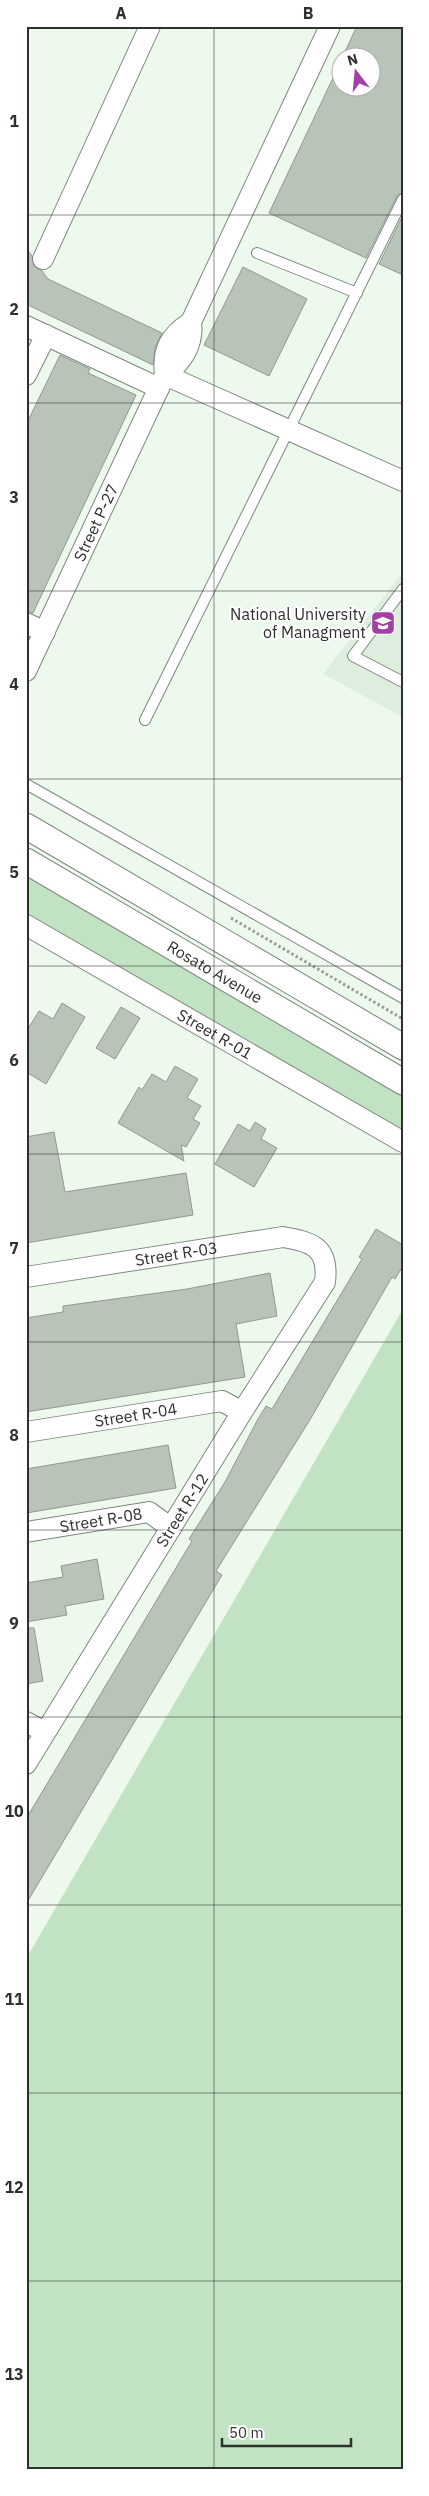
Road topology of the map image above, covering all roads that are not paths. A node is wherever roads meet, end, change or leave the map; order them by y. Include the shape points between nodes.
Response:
1 (150, 26) edge
2 (330, 26) edge
3 (403, 199) edge
4 (257, 253) dead end
5 (43, 259) dead end
6 (357, 293) junction
7 (26, 326) edge
8 (46, 335) junction
9 (26, 375) edge
10 (162, 381) junction
11 (290, 428) junction
12 (403, 481) edge
13 (403, 589) edge
14 (26, 623) edge
15 (45, 632) junction
16 (26, 672) edge
17 (403, 682) edge
18 (145, 720) dead end
19 (26, 784) edge
20 (26, 826) edge
21 (26, 861) edge
22 (26, 925) edge
23 (403, 998) edge
24 (403, 1048) edge
25 (403, 1082) edge
26 (403, 1142) edge
27 (322, 1253) joint
28 (26, 1277) edge
29 (242, 1412) junction
30 (26, 1432) edge
31 (171, 1528) junction
32 (26, 1532) edge
33 (26, 1722) edge
34 (45, 1732) junction
35 (26, 1764) edge

1 - 5 street
2 - 10 street, Street P-27 via 191,322 193,336 163,357
3 - 6 lane
4 - 6 lane
6 - 11 lane
7 - 8 street
8 - 9 street
8 - 10 street
10 - 11 street
10 - 15 street, Street P-27
11 - 12 street
11 - 18 lane
13 - 17 lane via 353,656
14 - 15 street
15 - 16 street, Street P-27
19 - 23 lane
20 - 24 street, Rosato Avenue
21 - 25 street, Rosato Avenue
22 - 26 street, Street R-01
27 - 28 street, Street R-03 via 306,1241 283,1237
27 - 29 street, Street R-12 via 327,1267 325,1282
29 - 30 street, Street R-04 via 222,1401
29 - 31 street, Street R-12
31 - 32 street, Street R-08 via 149,1512
31 - 34 street, Street R-12
33 - 34 street
34 - 35 street, Street R-12

